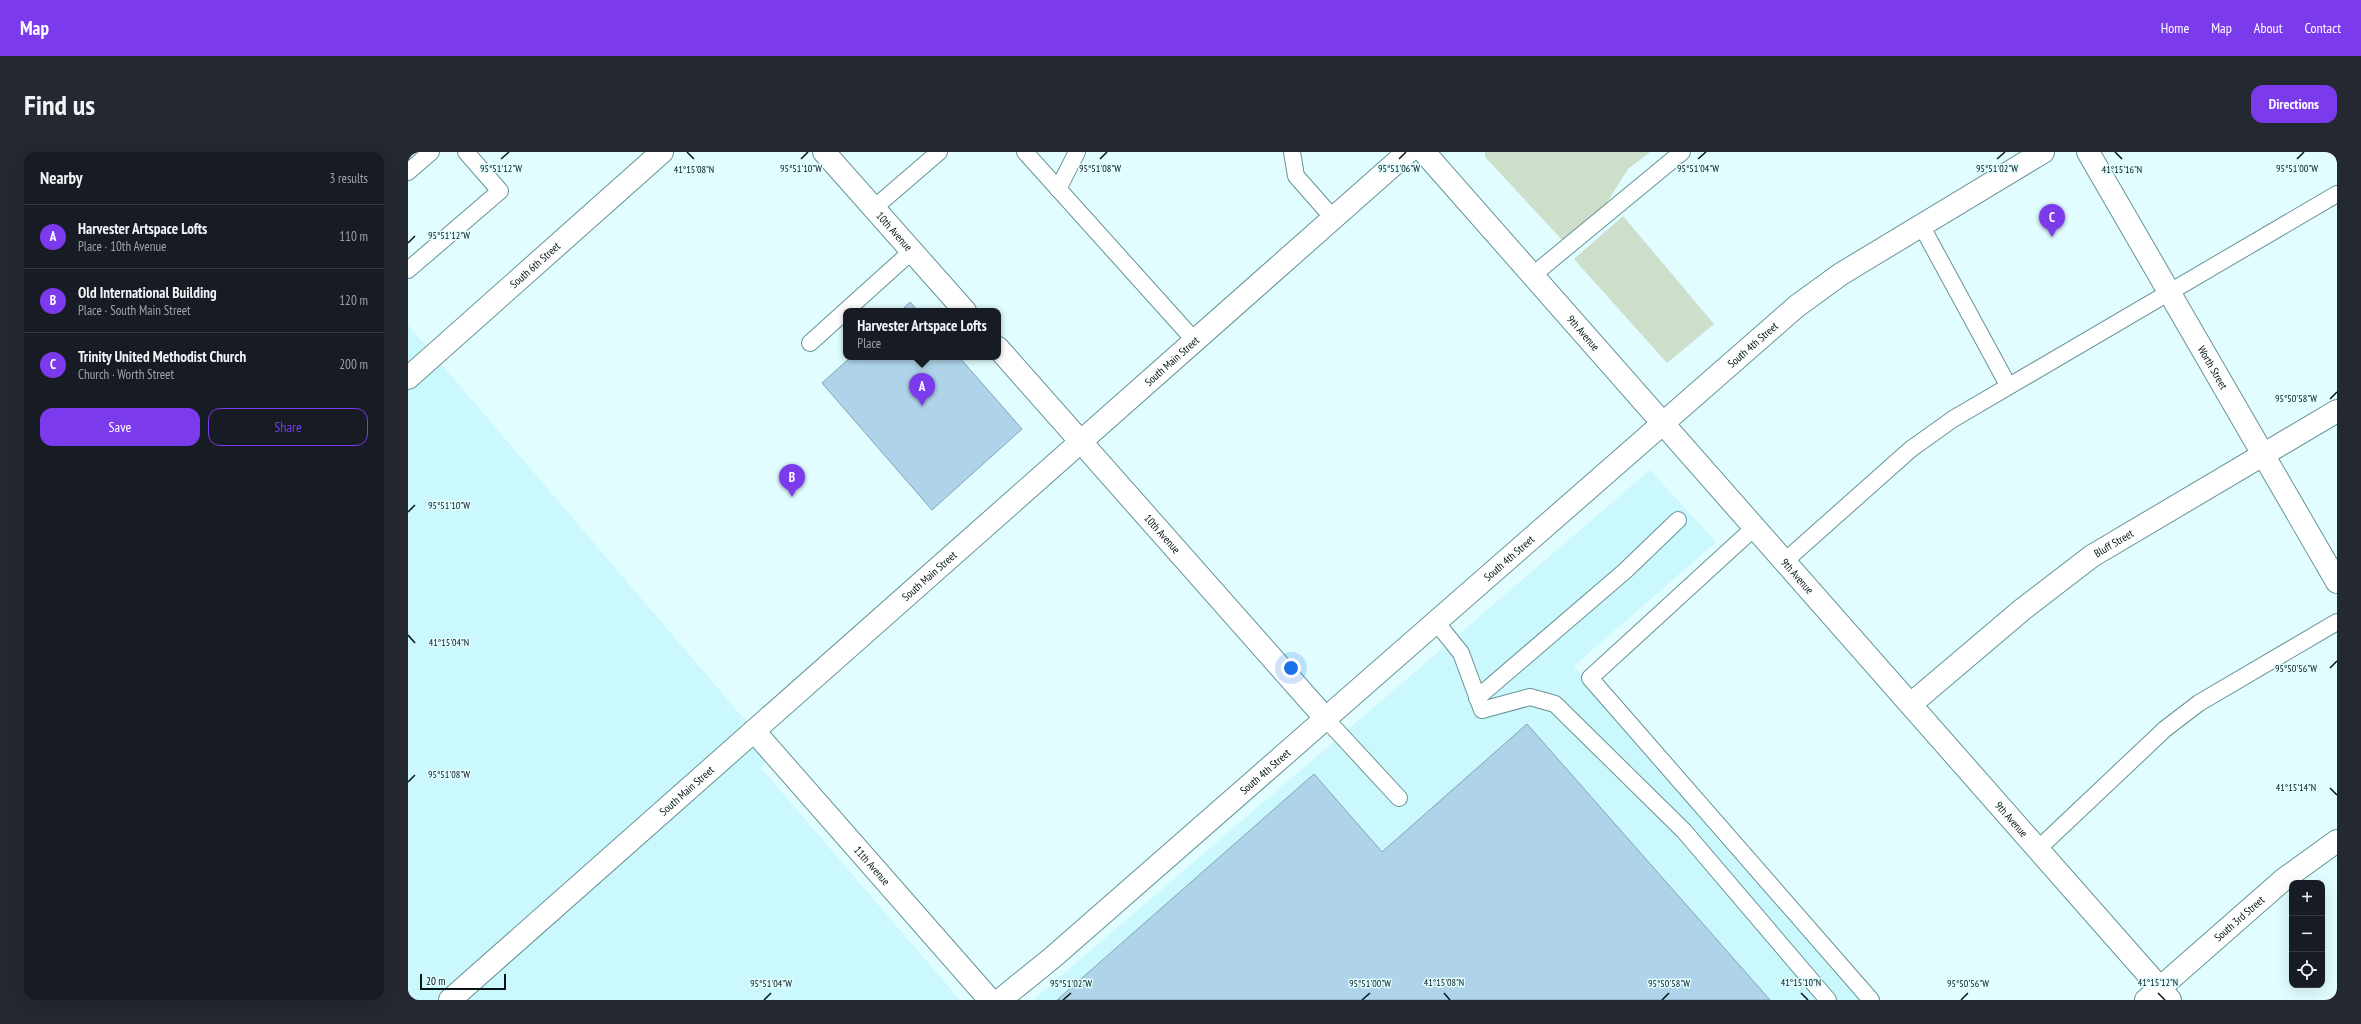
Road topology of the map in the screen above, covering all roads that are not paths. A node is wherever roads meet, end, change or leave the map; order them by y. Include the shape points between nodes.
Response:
1 (431, 152) edge
2 (466, 152) edge
3 (662, 152) edge
4 (824, 152) edge
5 (939, 152) edge
6 (1025, 152) edge
7 (1077, 152) edge
8 (1292, 152) edge
9 (1408, 152) edge
10 (1424, 152) edge
11 (1682, 152) edge
12 (2043, 152) edge
13 (2088, 152) edge
14 (408, 172) edge
15 (1058, 189) junction
16 (2337, 194) edge
17 (874, 208) junction
18 (1333, 218) junction
19 (1922, 225) junction
20 (912, 251) junction
21 (408, 270) edge
22 (1533, 275) junction
23 (2169, 291) junction
24 (849, 308) edge
25 (962, 308) edge
26 (843, 313) edge
27 (1195, 341) junction
28 (810, 343) dead end
29 (1001, 351) edge
30 (408, 378) edge
31 (2008, 385) junction
32 (2337, 411) edge
33 (1664, 423) junction
34 (1081, 442) junction
35 (2263, 454) junction
36 (1678, 520) dead end
37 (1755, 527) junction
38 (1785, 561) junction
39 (2337, 582) edge
40 (1436, 622) junction
41 (2337, 622) edge
42 (1477, 698) junction
43 (1911, 704) junction
44 (1326, 719) junction
45 (754, 731) junction
46 (1399, 798) dead end
47 (2337, 841) edge
48 (2038, 849) junction
49 (2159, 996) edge
50 (450, 1000) edge
51 (990, 1000) edge
52 (1000, 1000) edge
53 (1828, 1000) edge
54 (1871, 1000) edge

1 - 14 lane
2 - 21 lane via 500,191
3 - 30 street, South 6th Street
4 - 17 street, 10th Avenue
5 - 17 lane
6 - 15 lane
7 - 15 lane
8 - 18 lane via 1296,176
9 - 18 street, South Main Street
10 - 22 street, 9th Avenue
11 - 22 lane
12 - 19 street, South 4th Street
13 - 23 street, Worth Street
15 - 27 lane
16 - 23 lane
17 - 20 street, 10th Avenue
18 - 27 street, South Main Street
19 - 31 lane
19 - 33 street, South 4th Street via 1841,274 1797,306
20 - 24 lane
20 - 25 street, 10th Avenue
22 - 33 street, 9th Avenue
23 - 31 lane
23 - 35 street, Worth Street
26 - 28 lane
27 - 34 street, South Main Street
29 - 34 street, 10th Avenue
31 - 38 lane via 1911,449
32 - 35 street, Bluff Street
33 - 37 street, 9th Avenue
33 - 40 street, South 4th Street
34 - 44 street, 10th Avenue
34 - 45 street, South Main Street
35 - 39 street, Worth Street
35 - 43 street, Bluff Street via 2131,531 2070,572
36 - 42 lane via 1625,571
37 - 38 street, 9th Avenue
37 - 54 lane via 1590,678
38 - 43 street, 9th Avenue
40 - 42 lane via 1461,653
40 - 44 street, South 4th Street
41 - 48 lane via 2198,702 2165,729
42 - 53 lane via 1482,710 1530,697 1555,704 1684,831
43 - 48 street, 9th Avenue
44 - 46 lane
44 - 52 street, South 4th Street via 1052,958
45 - 50 street, South Main Street
45 - 51 street, 11th Avenue
47 - 49 street, South 3rd Street via 2283,880
48 - 49 street, 9th Avenue

